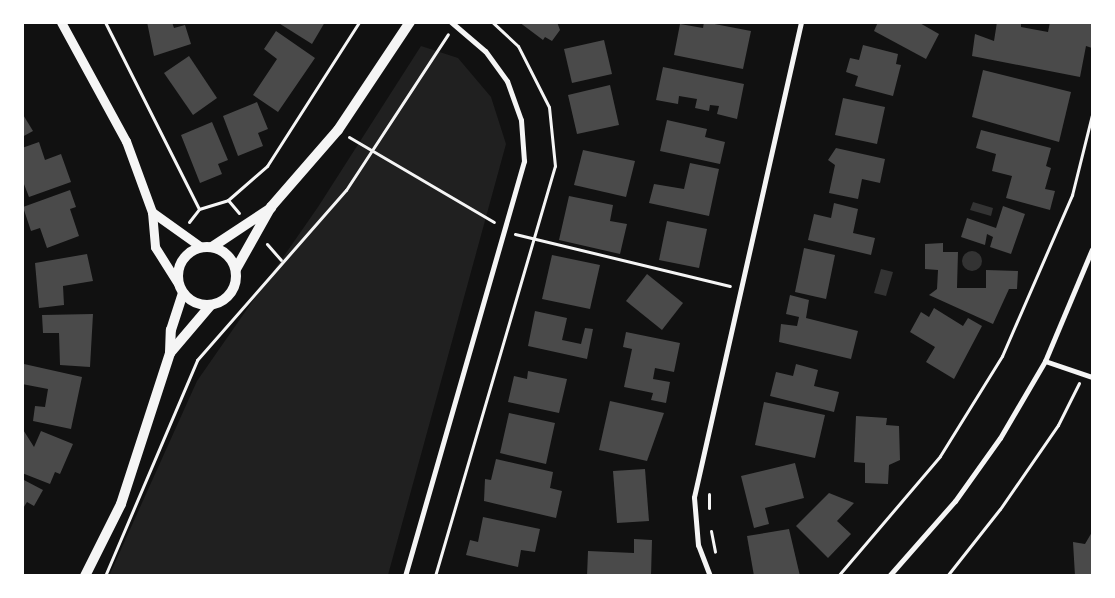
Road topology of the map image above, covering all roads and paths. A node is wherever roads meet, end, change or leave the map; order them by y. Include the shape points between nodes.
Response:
1 (61, 22) edge
2 (105, 22) edge
3 (359, 22) edge
4 (410, 22) edge
5 (492, 22) edge
6 (801, 22) edge
7 (453, 24) edge
8 (1092, 115) edge
9 (338, 130) junction
10 (372, 153) junction
11 (272, 208) junction
12 (152, 212) junction
13 (507, 230) junction
14 (534, 240) junction
15 (207, 247) junction
16 (1092, 249) edge
17 (236, 269) junction
18 (181, 289) junction
19 (741, 289) junction
20 (210, 306) junction
21 (170, 353) junction
22 (1045, 361) junction
23 (1085, 373) junction
24 (1092, 377) edge
25 (709, 490) dead end
26 (709, 515) dead end
27 (709, 523) dead end
28 (719, 562) dead end
29 (85, 576) edge
30 (105, 576) edge
31 (405, 576) edge
32 (435, 576) edge
33 (710, 576) edge
34 (838, 576) edge
35 (890, 576) edge
36 (947, 576) edge

1 - 12 street via 126,141
2 - 3 path via 199,209 228,200 267,166
4 - 9 main road
5 - 14 path via 518,46 549,107 555,166
6 - 19 street
7 - 10 path
7 - 13 street via 485,51 507,81 521,120 524,161
8 - 34 path via 1072,195 1002,356 940,456
9 - 10 path
9 - 11 main road
10 - 13 path
10 - 30 path via 318,226 282,260 197,360
11 - 15 main road
11 - 17 main road
12 - 15 street
12 - 18 street via 155,247
13 - 14 path
13 - 31 street
14 - 19 path
14 - 32 path
15 - 17 main road via 227,254
15 - 18 main road via 185,257
16 - 22 street
17 - 20 main road via 233,291
18 - 20 main road via 190,301
18 - 21 main road via 171,330
19 - 33 street via 694,497 698,546
20 - 21 main road
21 - 29 main road via 121,504
22 - 23 street
22 - 35 street via 960,493
23 - 24 street
23 - 36 path via 1048,440 1000,510
25 - 26 path
27 - 28 path

